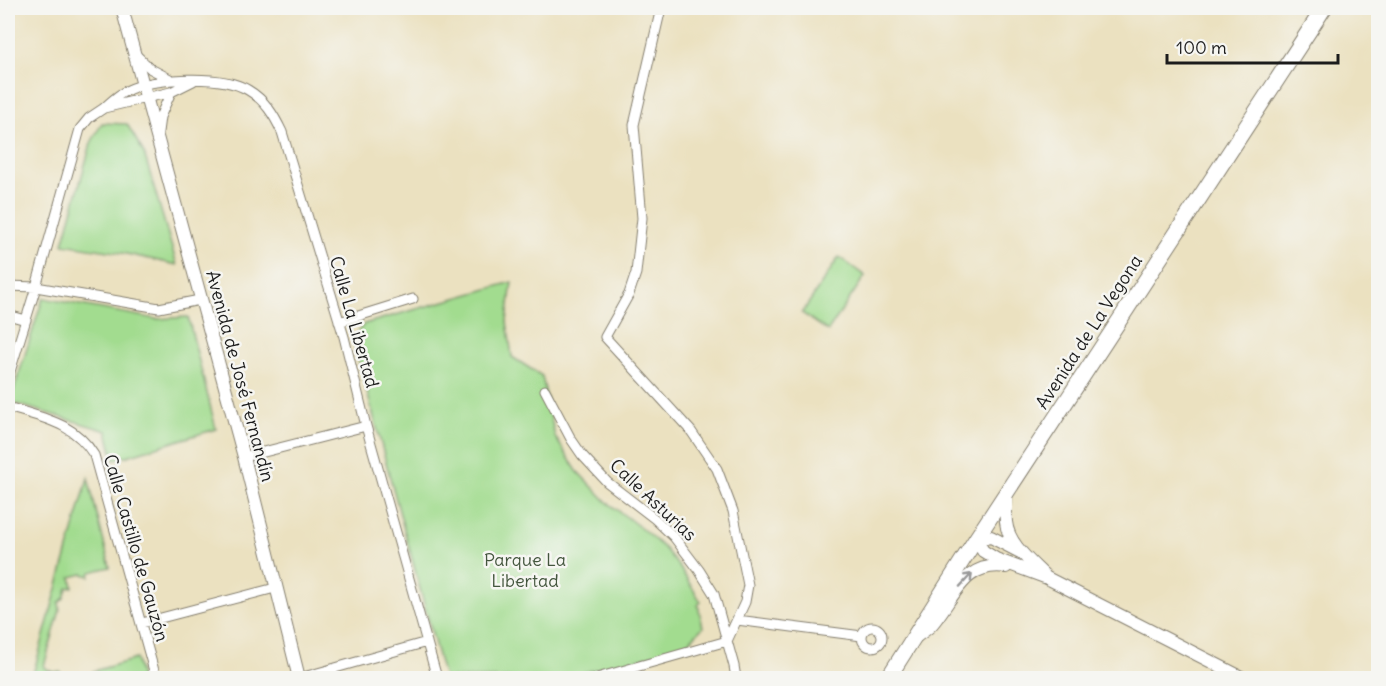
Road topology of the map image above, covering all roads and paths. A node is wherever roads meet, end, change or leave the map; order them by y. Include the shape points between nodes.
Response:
1 (122, 8) edge
2 (661, 8) edge
3 (1324, 8) edge
4 (134, 53) junction
5 (172, 80) junction
6 (195, 80) junction
7 (142, 84) junction
8 (171, 92) junction
9 (147, 99) junction
10 (104, 108) junction
11 (157, 141) junction
12 (8, 286) edge
13 (36, 288) junction
14 (413, 299) dead end
15 (200, 300) junction
16 (8, 315) edge
17 (26, 320) junction
18 (339, 322) junction
19 (8, 378) edge
20 (545, 390) dead end
21 (8, 407) edge
22 (366, 426) junction
23 (243, 457) junction
24 (1006, 494) junction
25 (976, 539) junction
26 (1022, 553) junction
27 (1021, 569) junction
28 (1047, 578) junction
29 (275, 588) junction
30 (737, 620) junction
31 (142, 623) junction
32 (862, 636) dead end
33 (914, 638) junction
34 (727, 641) junction
35 (427, 642) junction
36 (156, 678) edge
37 (300, 678) edge
38 (437, 678) edge
39 (597, 678) edge
40 (736, 678) edge
41 (888, 678) edge
42 (1243, 678) edge

1 - 4 street, Avenida de José Fernandín
2 - 30 street via 634,125 642,218 636,273 605,337 691,431 717,469 733,511 748,585
3 - 24 main road, Avenida de La Vegona
4 - 5 street
4 - 7 street, Avenida de José Fernandín
5 - 6 street, Calle La Libertad
5 - 7 street, Calle La Libertad
6 - 8 street
6 - 18 street, Calle La Libertad via 236,84 249,90 274,115
7 - 9 street, Avenida de José Fernandín
7 - 10 street
8 - 9 street
8 - 11 street via 159,117
9 - 10 street
9 - 11 street, Avenida de José Fernandín
10 - 13 street via 81,129
11 - 15 street, Avenida de José Fernandín
12 - 13 street
13 - 15 street via 159,308
13 - 17 street
14 - 18 street
15 - 23 street, Avenida de José Fernandín
16 - 17 street
17 - 19 street
18 - 22 street, Calle La Libertad
20 - 34 street, Calle Asturias via 582,455 687,552 714,594
21 - 31 street, Calle Castillo de Gauzón via 68,427 94,454
22 - 23 street
22 - 35 street, Calle La Libertad
23 - 29 street, Avenida de José Fernandín
24 - 25 main road, Avenida de La Vegona
24 - 26 street via 1006,523
25 - 26 street via 991,537
25 - 27 street via 983,551
25 - 33 main road, Avenida de La Vegona
26 - 28 street
27 - 28 street
33 -> 27 street via 931,626 968,575 993,565
28 - 42 street
29 - 31 street
29 - 37 street, Avenida de José Fernandín
30 - 32 street
30 - 34 street
31 - 36 street, Calle Castillo de Gauzón
33 - 41 main road, Avenida de La Vegona
34 - 39 street
34 - 40 street, Calle Asturias
35 - 37 street
35 - 38 street, Calle La Libertad

